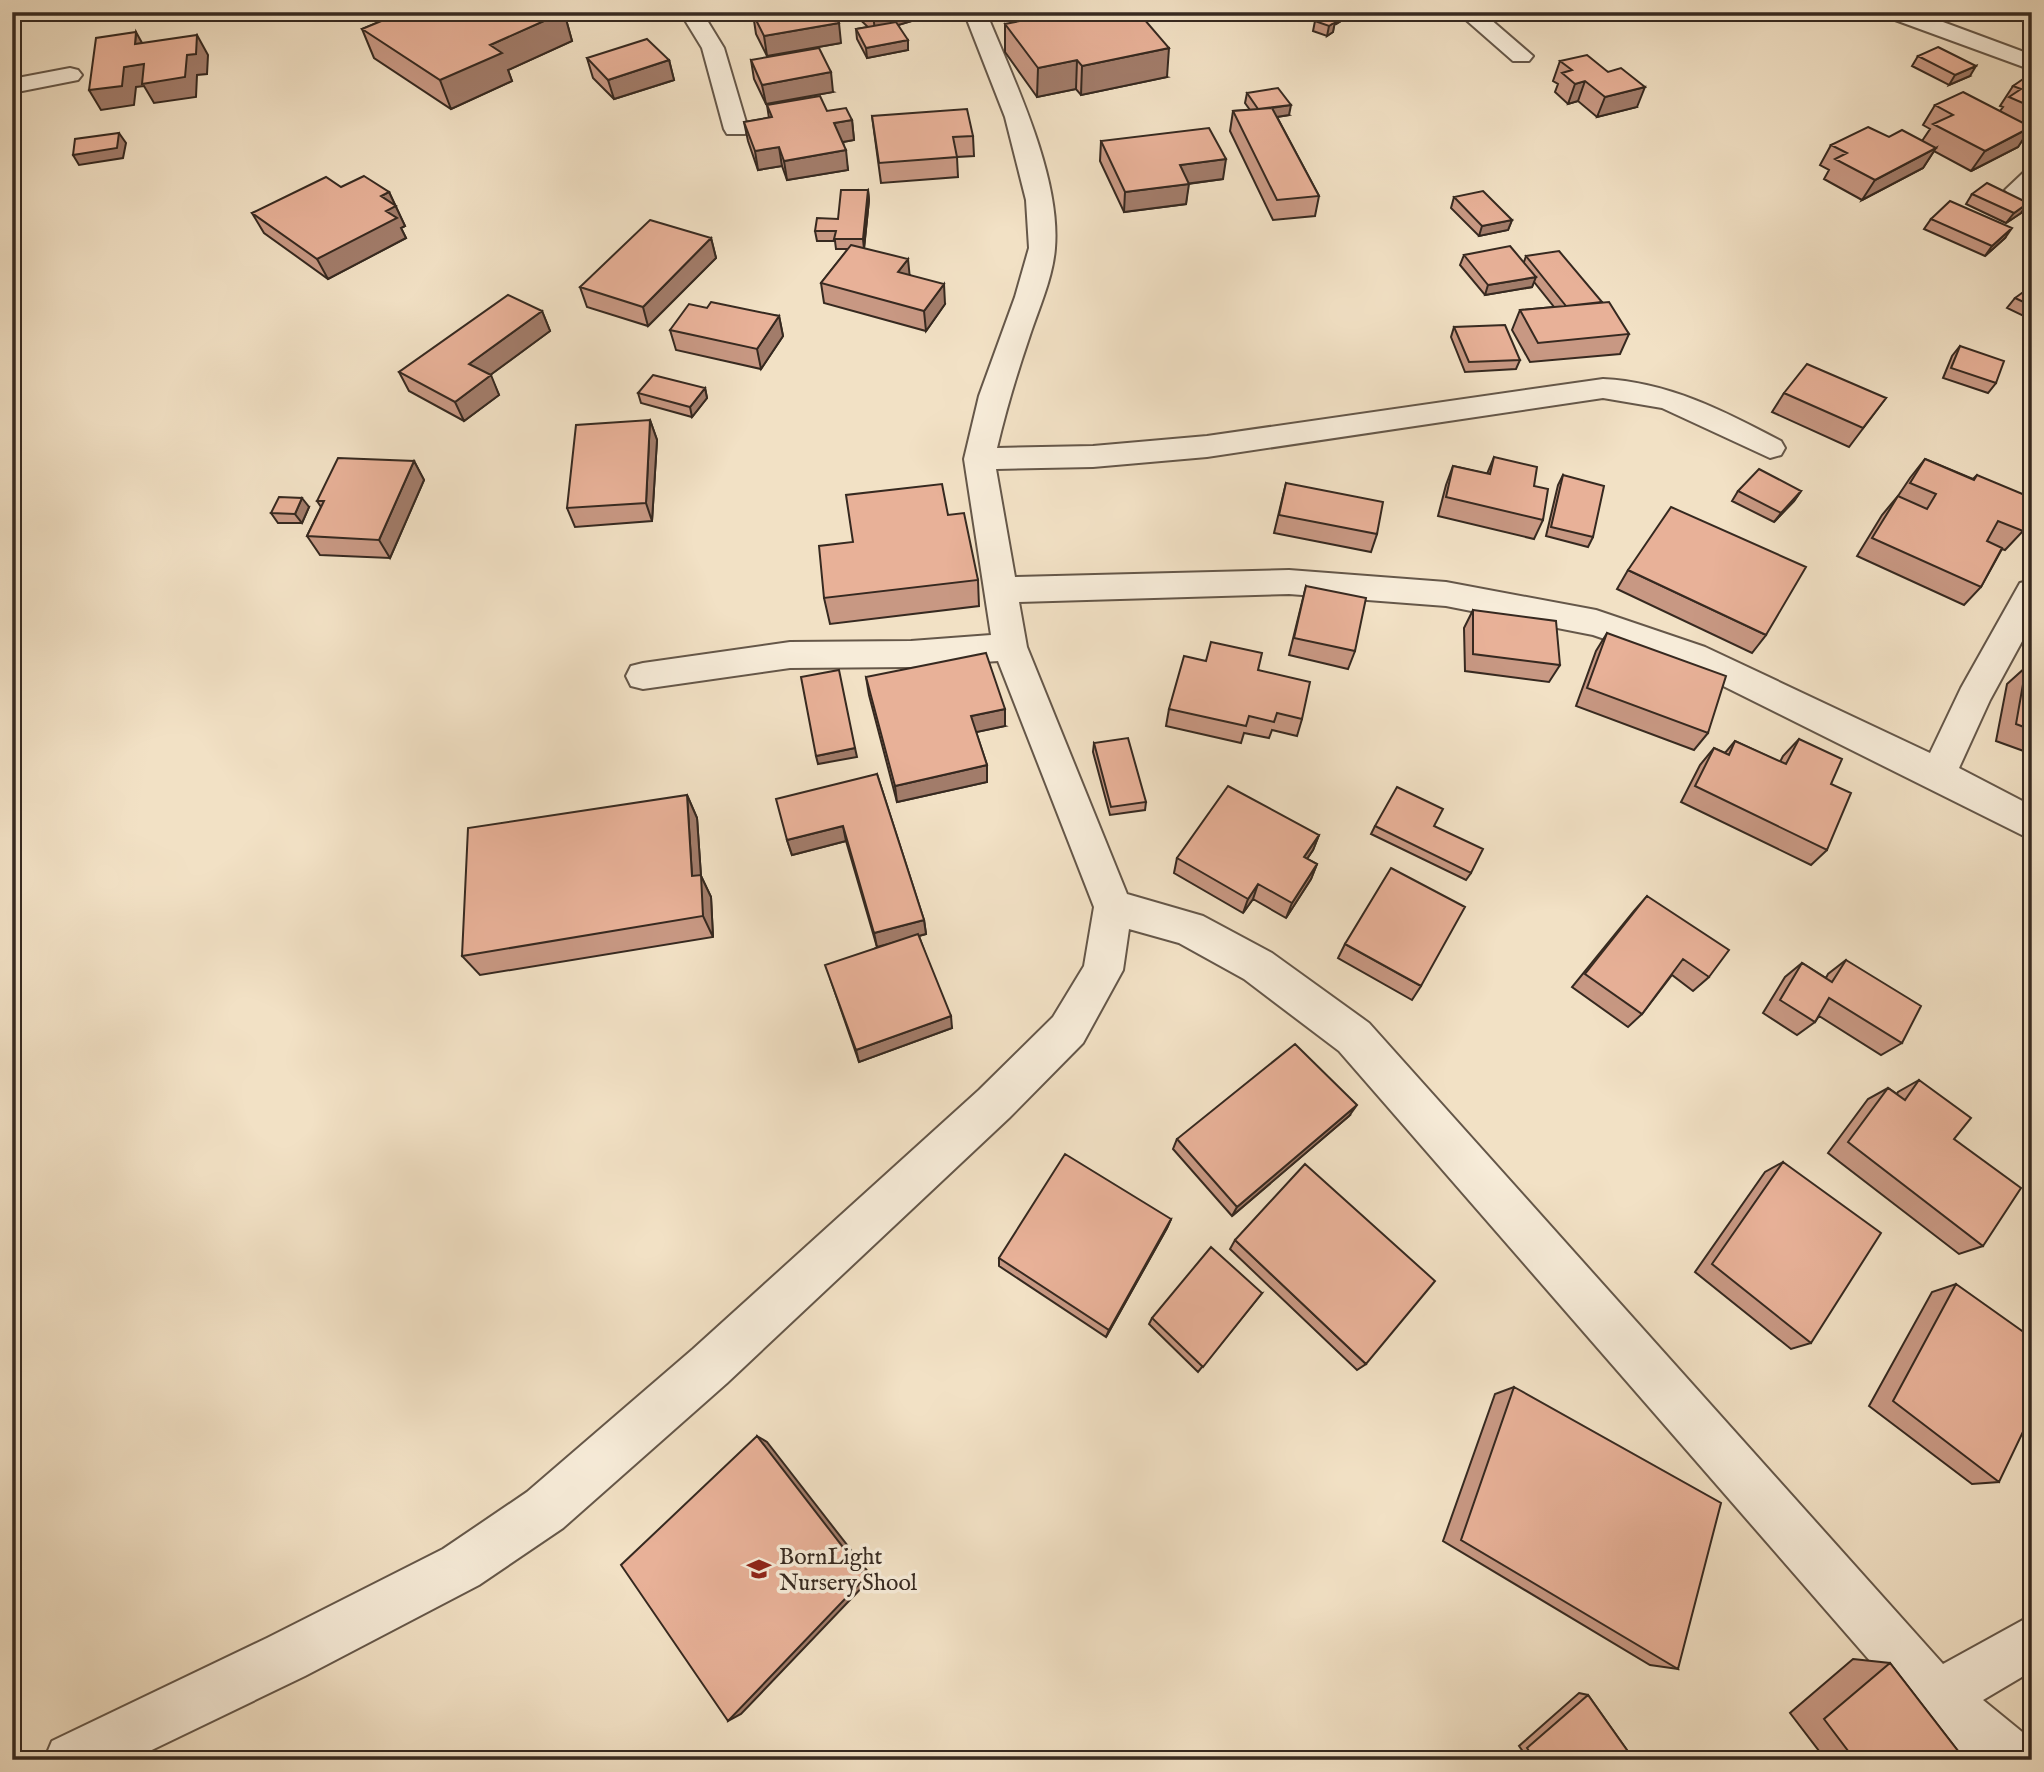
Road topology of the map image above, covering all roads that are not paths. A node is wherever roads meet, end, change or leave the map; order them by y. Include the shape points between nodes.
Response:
1 (691, 12) edge
2 (975, 12) edge
3 (1468, 12) edge
4 (1895, 12) edge
5 (1521, 56) dead end
6 (2032, 62) edge
7 (70, 75) dead end
8 (12, 86) edge
9 (736, 128) dead end
10 (2032, 178) edge
11 (2032, 202) edge
12 (1770, 448) dead end
13 (979, 458) junction
14 (1002, 590) junction
15 (2032, 592) edge
16 (1010, 648) junction
17 (643, 676) dead end
18 (1938, 774) junction
19 (2032, 824) edge
20 (1113, 907) junction
21 (2032, 1641) edge
22 (1937, 1697) junction
23 (71, 1760) edge
24 (2013, 1760) edge

1 - 9 street via 713,48
2 - 13 street via 1017,117 1040,200 1042,248
3 - 5 street
4 - 6 street
7 - 8 street
10 - 11 street via 2018,190
12 - 13 street via 1680,404 1611,389 1559,392 1499,406 1229,445 1072,459
13 - 14 street
14 - 16 street
14 - 18 street via 1289,582 1446,594 1527,608 1596,623 1693,656
15 - 18 street via 1973,698
16 - 17 street via 790,655
16 - 20 street
18 - 19 street
20 - 22 street via 1189,928 1258,966 1354,1037
20 - 23 street via 1104,970 1068,1030 873,1219 545,1510 461,1567
21 - 22 street
22 - 24 street

